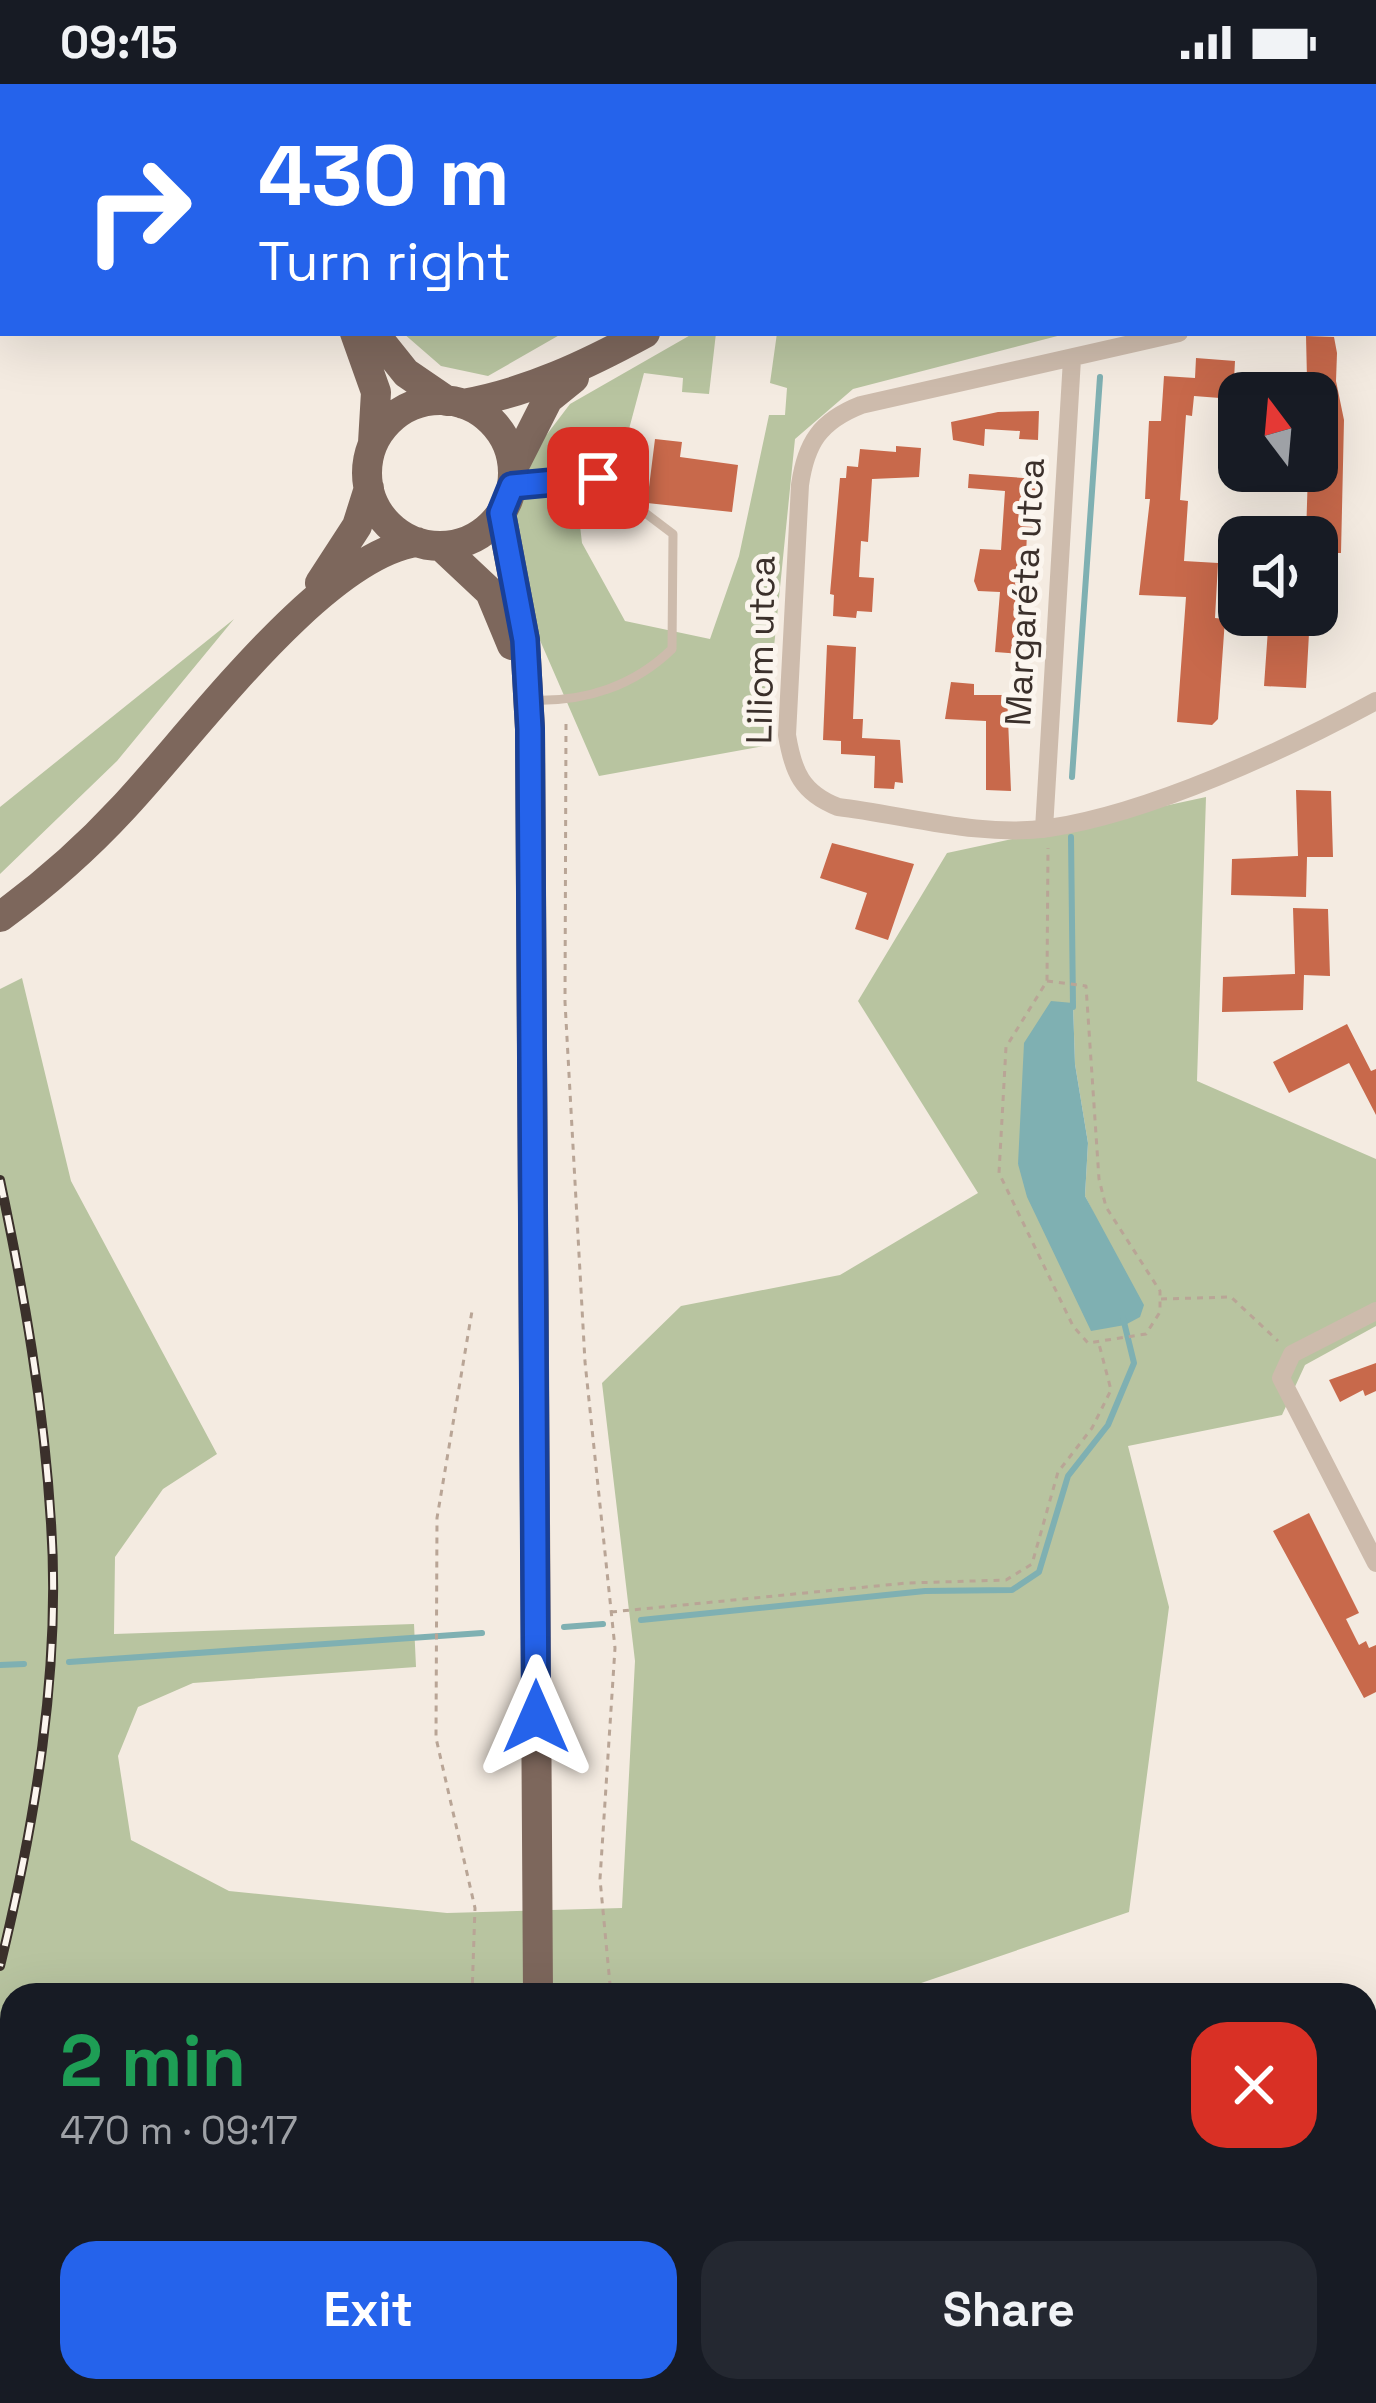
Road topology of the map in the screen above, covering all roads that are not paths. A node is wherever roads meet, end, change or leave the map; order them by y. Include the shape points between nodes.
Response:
1 (356, 336) edge
2 (376, 336) edge
3 (640, 336) edge
4 (1167, 336) edge
5 (1072, 359) junction
6 (598, 360) junction
7 (455, 402) junction
8 (373, 446) junction
9 (369, 488) junction
10 (509, 489) junction
11 (429, 544) junction
12 (298, 614) junction
13 (526, 689) junction
14 (1376, 701) edge
15 (1046, 828) junction
16 (0, 917) edge
17 (1376, 1311) edge
18 (1376, 1563) edge
19 (538, 1983) edge

1 - 8 main road via 376,392
2 - 7 main road via 406,373
3 - 6 main road
4 - 5 street, Liliom utca
5 - 15 street, Margaréta utca
5 - 15 street, Liliom utca via 835,415 805,451 800,485 787,735 805,788 838,807 1001,830
6 - 7 main road via 513,394
6 - 10 main road via 548,400
7 - 8 main road via 407,409
7 - 10 main road via 495,425 509,449
8 - 9 main road
9 - 11 main road via 389,525
9 - 12 main road via 357,526
10 - 11 main road via 476,537
10 - 13 main road
10 - 13 lane via 598,478 674,534 673,649 649,672 572,701
11 - 12 main road via 368,557
11 - 13 main road via 490,592
12 - 16 main road via 122,810
13 - 19 main road
14 - 15 street, Liliom utca via 1206,779
17 - 18 street via 1283,1365 1284,1391

